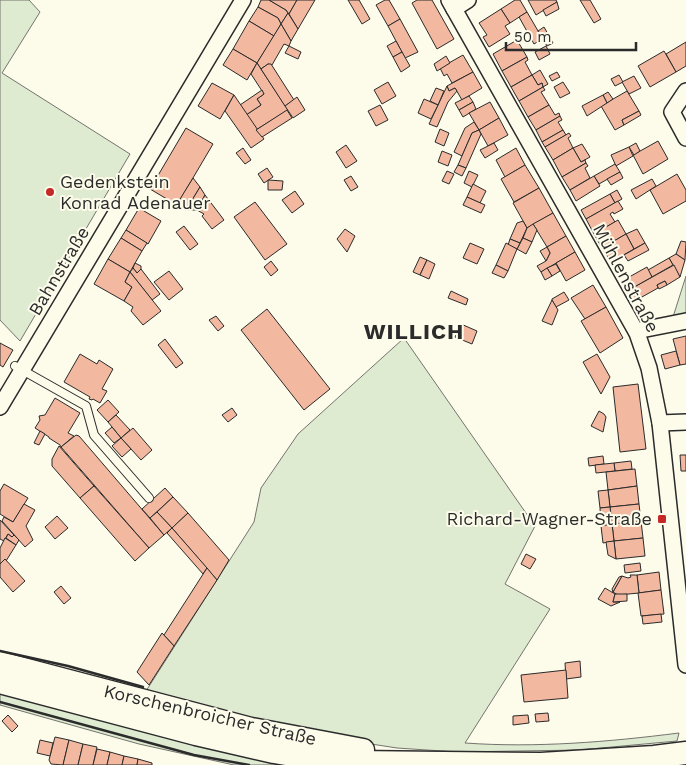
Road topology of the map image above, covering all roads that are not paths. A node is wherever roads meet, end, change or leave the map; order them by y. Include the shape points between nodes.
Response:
1 (243, 0) edge
2 (468, 0) edge
3 (452, 4) edge
4 (686, 91) edge
5 (686, 138) edge
6 (686, 320) edge
7 (636, 331) junction
8 (18, 368) junction
9 (0, 407) edge
10 (686, 422) edge
11 (660, 424) junction
12 (149, 498) dead end
13 (684, 609) edge
14 (0, 663) edge
15 (686, 665) edge
16 (0, 682) edge
17 (686, 753) edge
18 (421, 762) junction

1 - 8 street, Bahnstraße
2 - 3 street
3 - 7 street, Mühlenstraße
4 - 5 street via 672,112
6 - 7 street
7 - 11 street, Mühlenstraße via 649,368
8 - 9 street, Bahnstraße
8 - 12 lane via 86,406 94,435
10 - 11 street
11 - 13 street, Mühlenstraße
13 - 15 street, Mühlenstraße
14 - 18 main road, Korschenbroicher Straße via 251,729
16 - 18 main road, Korschenbroicher Straße via 274,752 355,762
17 - 18 main road, Korschenbroicher Straße via 541,764

